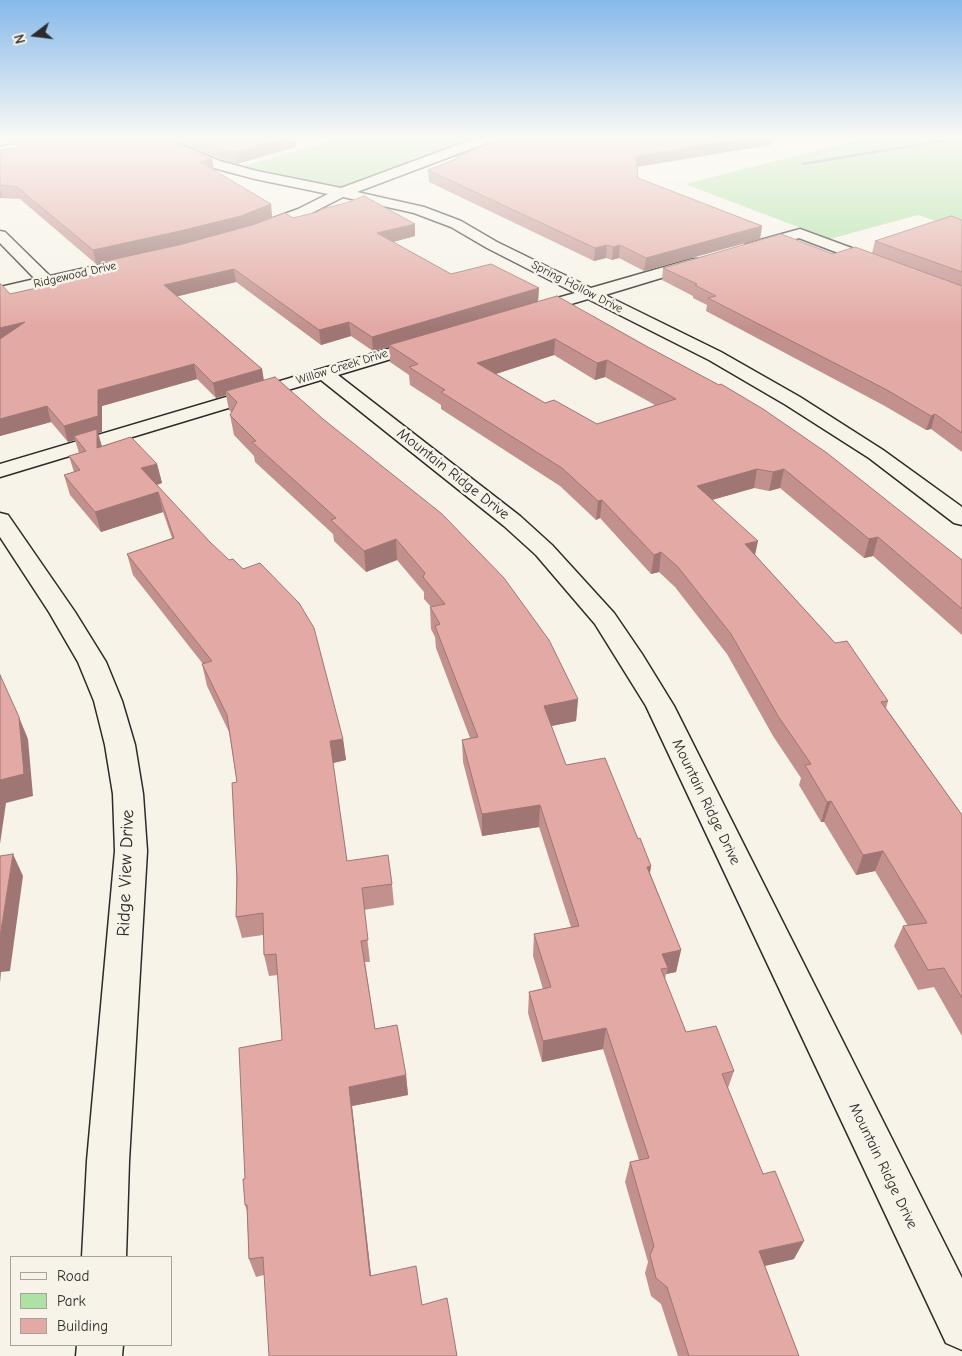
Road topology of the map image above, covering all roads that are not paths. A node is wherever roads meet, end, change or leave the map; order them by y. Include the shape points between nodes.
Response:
1 (326, 201) edge
2 (376, 201) edge
3 (248, 232) edge
4 (0, 235) edge
5 (733, 252) edge
6 (158, 256) edge
7 (714, 258) edge
8 (899, 270) edge
9 (46, 281) junction
10 (0, 292) edge
11 (590, 294) junction
12 (514, 316) edge
13 (437, 339) edge
14 (323, 373) junction
15 (0, 471) edge
16 (962, 518) edge
17 (0, 520) edge
18 (104, 1256) edge
19 (962, 1327) edge

1 - 3 street
2 - 11 street, Spring Hollow Drive via 419,210 456,224
4 - 9 street
5 - 8 street via 800,233
6 - 9 street, Ridgewood Drive
7 - 11 street
9 - 10 street, Ridgewood Drive
11 - 12 street
11 - 16 street, Spring Hollow Drive via 715,356 793,401 876,454
13 - 14 street, Willow Creek Drive
14 - 15 street, Willow Creek Drive
14 - 19 street, Mountain Ridge Drive via 512,520 544,550 605,619 660,706
17 - 18 street, Ridge View Drive via 92,662 108,701 128,794 130,850

